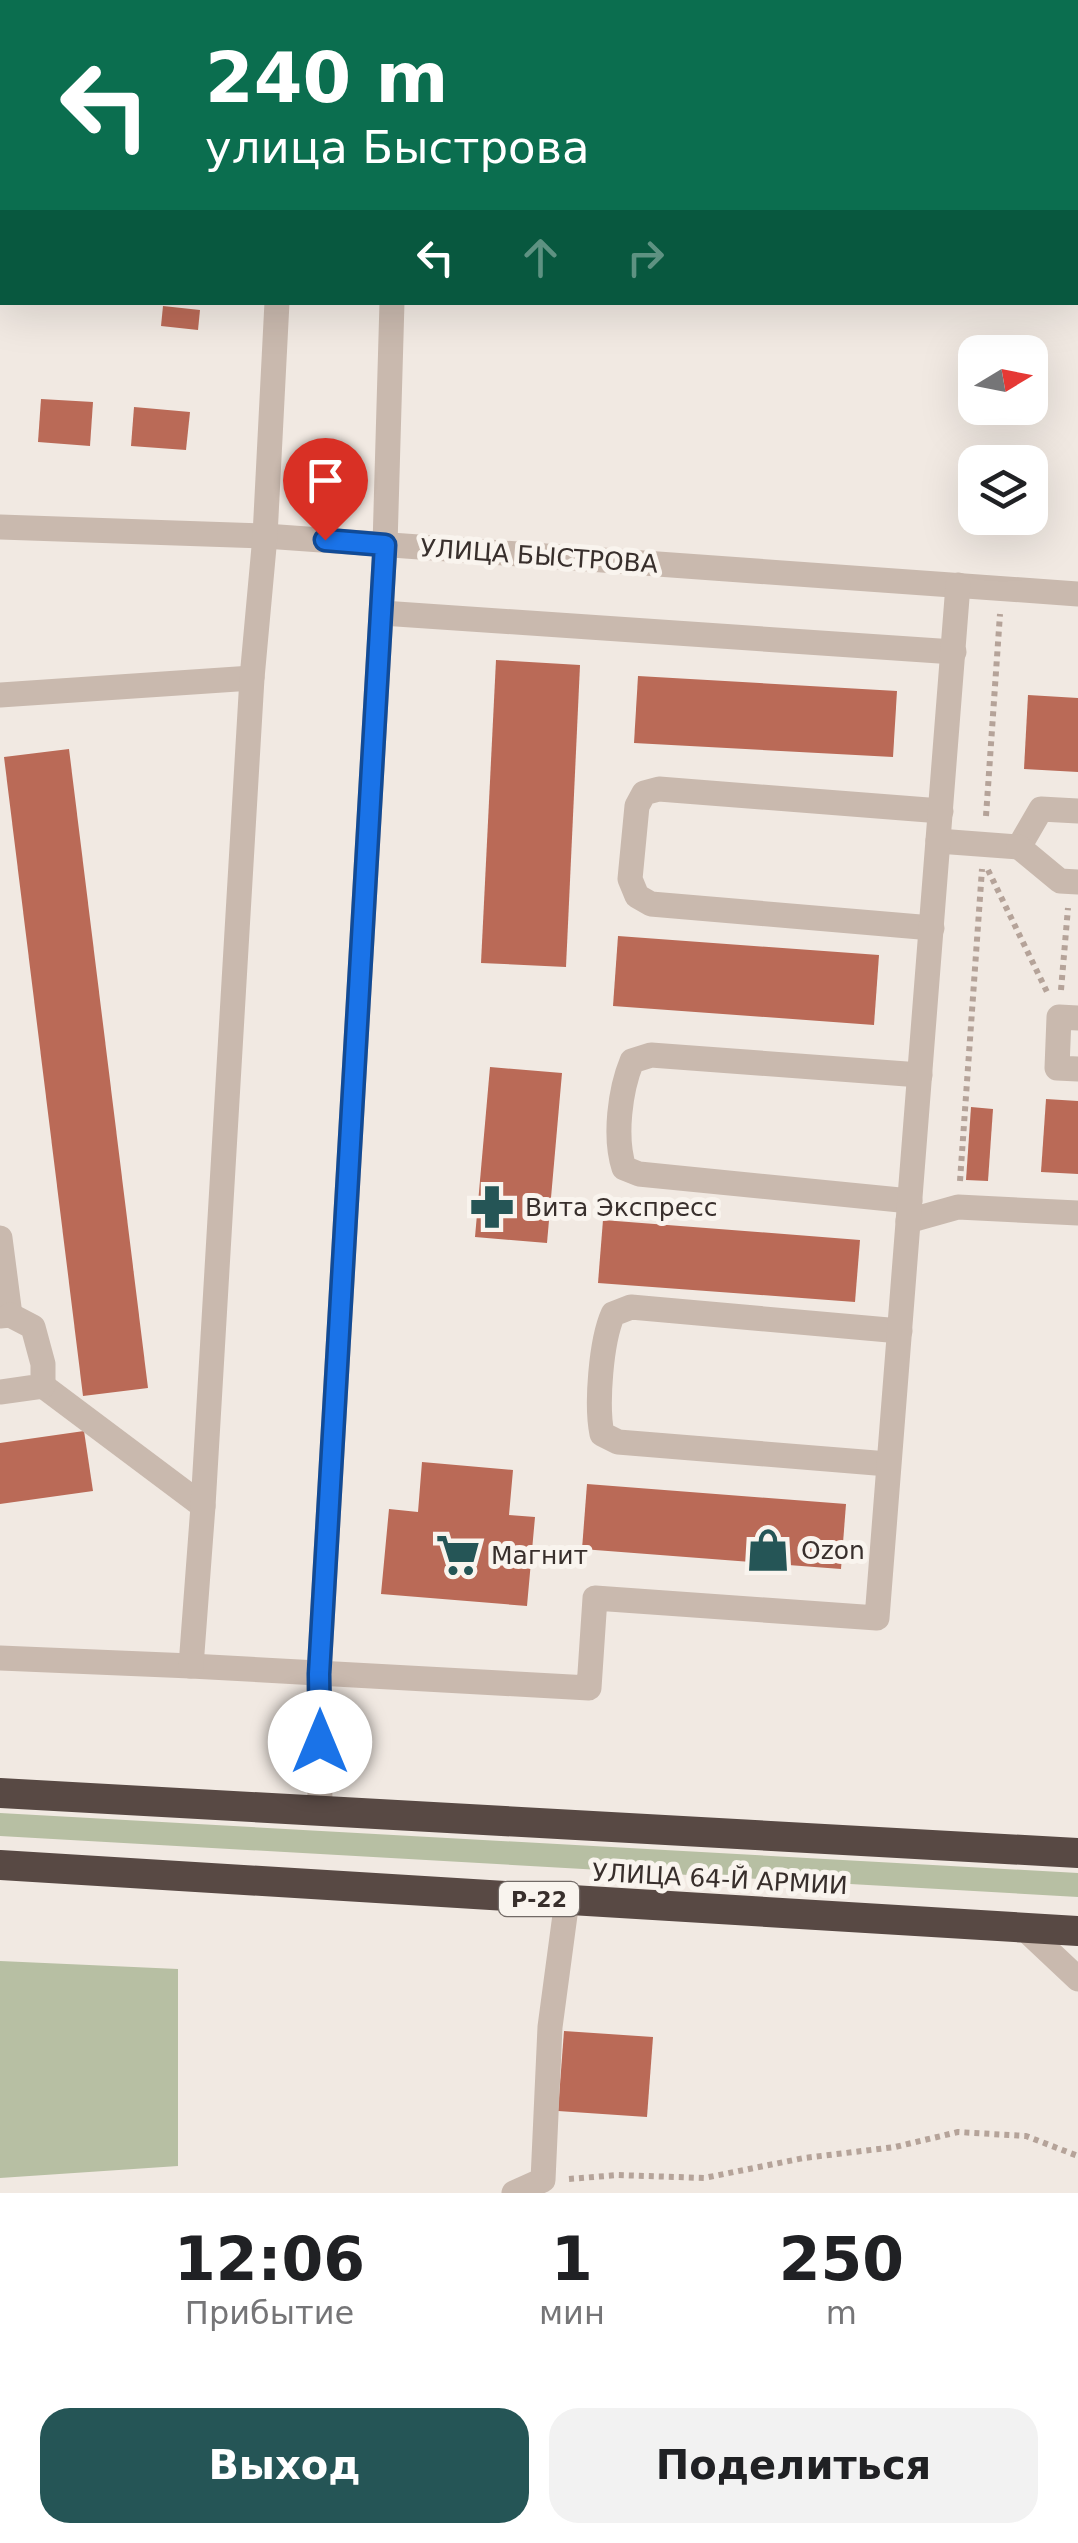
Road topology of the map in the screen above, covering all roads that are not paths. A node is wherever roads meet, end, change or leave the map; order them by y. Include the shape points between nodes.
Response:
1 (277, 305) edge
2 (392, 305) edge
3 (0, 527) edge
4 (265, 536) junction
5 (385, 545) junction
6 (958, 585) junction
7 (1078, 594) edge
8 (382, 613) junction
9 (954, 652) junction
10 (252, 678) junction
11 (0, 696) edge
12 (941, 811) junction
13 (1078, 811) edge
14 (938, 842) junction
15 (1019, 847) junction
16 (1074, 882) edge
17 (932, 928) junction
18 (1069, 1018) edge
19 (1078, 1070) edge
20 (920, 1075) junction
21 (909, 1211) junction
22 (1078, 1213) edge
23 (0, 1238) edge
24 (5, 1315) edge
25 (900, 1331) junction
26 (42, 1386) junction
27 (0, 1392) edge
28 (888, 1464) junction
29 (203, 1506) junction
30 (0, 1658) edge
31 (191, 1666) junction
32 (319, 1674) junction
33 (0, 1794) edge
34 (320, 1810) junction
35 (1078, 1853) edge
36 (0, 1865) edge
37 (568, 1900) junction
38 (1024, 1928) junction
39 (1078, 1931) edge
40 (1078, 1979) edge
41 (514, 2193) edge

1 - 4 street
2 - 5 street
3 - 4 street, УЛИЦА БЫСТРОВА
4 - 5 street, УЛИЦА БЫСТРОВА
4 - 10 street
5 - 6 street, УЛИЦА БЫСТРОВА
5 - 8 street
6 - 7 street, УЛИЦА БЫСТРОВА
6 - 9 street
8 - 9 street
8 - 32 street
9 - 12 street
10 - 11 street
10 - 29 street
12 - 14 street
12 - 17 street via 659,789 644,793 637,806 630,879 637,896 651,904
13 - 15 street via 1041,809
14 - 15 street
14 - 17 street
15 - 16 street via 1060,881
17 - 20 street
18 - 19 street via 1057,1068
20 - 21 street
20 - 21 street via 651,1055 632,1061 624,1080 618,1150 624,1168 639,1174
21 - 22 street
21 - 25 street
23 - 24 street
24 - 26 street via 33,1328
25 - 28 street
25 - 28 street via 630,1307 613,1314 606,1329 599,1416 602,1434 618,1442
26 - 27 street
26 - 29 street
28 - 32 street via 877,1618 595,1598 588,1688
29 - 31 street
30 - 31 street
31 - 32 street
32 - 34 street
33 - 34 highway, УЛИЦА 64-Й АРМИИ
34 - 35 highway, УЛИЦА 64-Й АРМИИ
36 - 37 highway, УЛИЦА 64-Й АРМИИ / Р-22
37 - 38 highway, УЛИЦА 64-Й АРМИИ / Р-22
37 - 41 street via 550,2027 543,2180
38 - 39 highway, УЛИЦА 64-Й АРМИИ / Р-22
38 - 40 street

